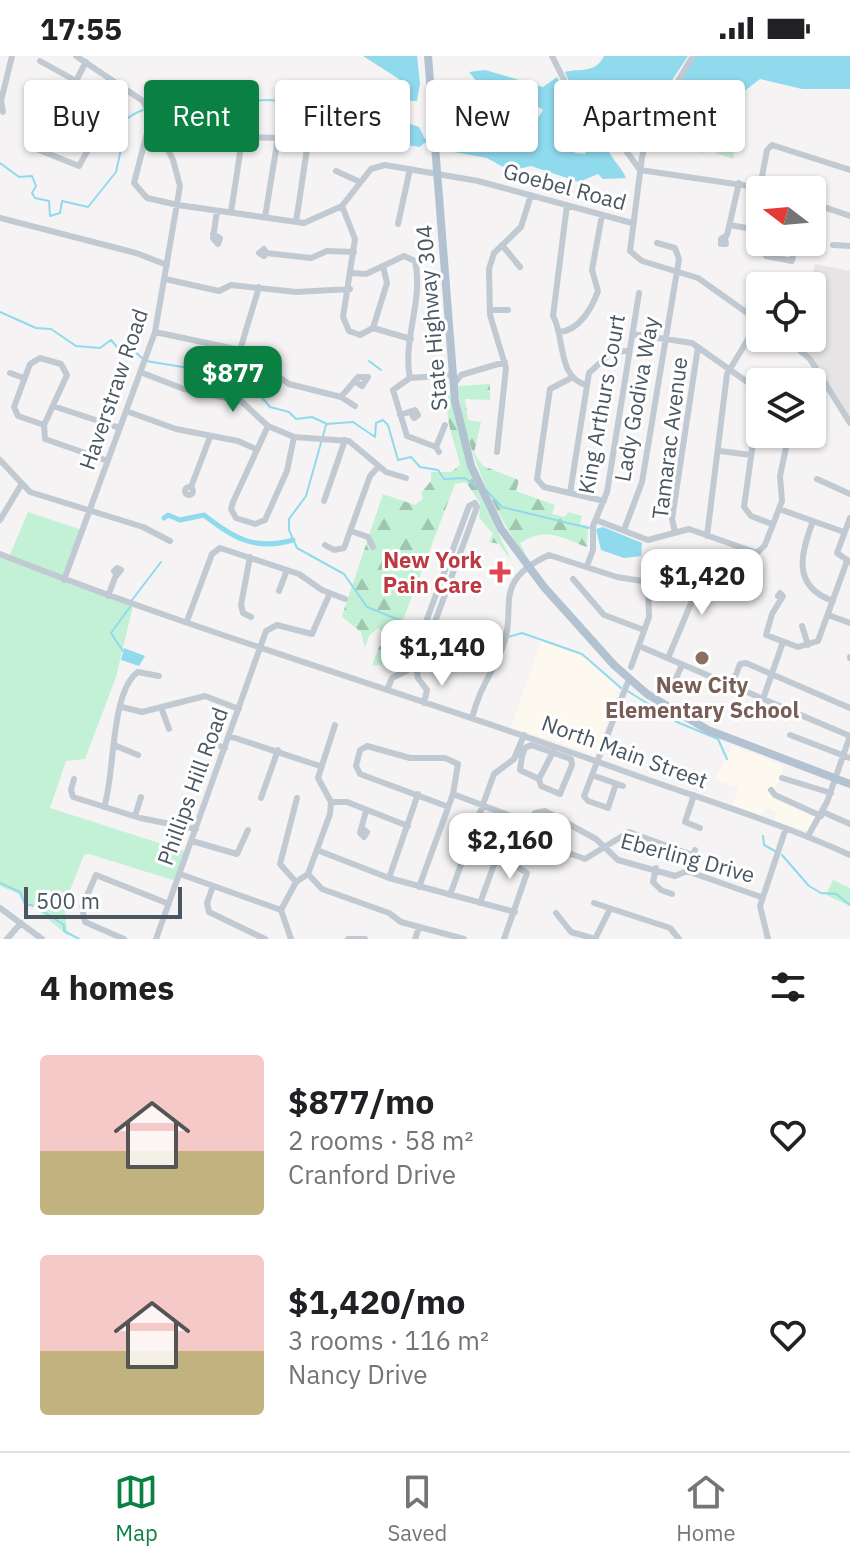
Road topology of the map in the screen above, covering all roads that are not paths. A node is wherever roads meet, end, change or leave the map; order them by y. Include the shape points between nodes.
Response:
1 (12, 56) edge
2 (76, 56) edge
3 (428, 56) edge
4 (552, 56) edge
5 (693, 56) edge
6 (40, 61) dead end
7 (86, 62) junction
8 (74, 80) edge
9 (77, 80) edge
10 (114, 80) edge
11 (128, 89) edge
12 (0, 101) edge
13 (144, 103) edge
14 (3, 112) dead end
15 (275, 138) edge
16 (144, 145) edge
17 (44, 152) edge
18 (87, 152) edge
19 (169, 152) edge
20 (276, 152) edge
21 (307, 152) edge
22 (410, 169) junction
23 (640, 170) junction
24 (850, 170) edge
25 (336, 171) dead end
26 (437, 173) junction
27 (762, 176) edge
28 (360, 182) junction
29 (739, 183) junction
30 (746, 184) edge
31 (531, 195) junction
32 (178, 205) junction
33 (567, 205) junction
34 (342, 206) junction
35 (826, 208) edge
36 (217, 211) junction
37 (231, 212) junction
38 (602, 215) junction
39 (850, 216) edge
40 (265, 217) junction
41 (0, 218) edge
42 (296, 222) junction
43 (632, 223) junction
44 (398, 224) dead end
45 (729, 225) junction
46 (746, 228) edge
47 (213, 234) dead end
48 (725, 238) dead end
49 (657, 243) dead end
50 (502, 245) junction
51 (833, 245) dead end
52 (850, 246) edge
53 (354, 252) junction
54 (266, 253) dead end
55 (766, 256) dead end
56 (793, 256) edge
57 (167, 265) junction
58 (383, 266) junction
59 (520, 267) dead end
60 (676, 271) junction
61 (352, 273) junction
62 (165, 279) junction
63 (259, 287) junction
64 (350, 289) junction
65 (639, 293) dead end
66 (490, 310) junction
67 (508, 310) dead end
68 (746, 312) edge
69 (373, 328) junction
70 (155, 332) junction
71 (559, 332) junction
72 (632, 334) junction
73 (411, 339) junction
74 (665, 340) junction
75 (746, 343) edge
76 (698, 347) junction
77 (240, 350) junction
78 (629, 351) junction
79 (802, 352) edge
80 (505, 362) junction
81 (728, 369) junction
82 (140, 372) junction
83 (452, 372) junction
84 (10, 373) dead end
85 (466, 374) junction
86 (573, 377) junction
87 (24, 378) junction
88 (410, 378) junction
89 (356, 382) dead end
90 (746, 382) edge
91 (587, 385) junction
92 (453, 388) junction
93 (341, 397) junction
94 (53, 406) junction
95 (355, 406) dead end
96 (126, 411) junction
97 (411, 413) dead end
98 (400, 415) junction
99 (850, 423) edge
100 (44, 425) junction
101 (445, 425) dead end
102 (268, 426) junction
103 (120, 428) junction
104 (210, 437) junction
105 (294, 437) junction
106 (345, 440) junction
107 (752, 448) edge
108 (786, 448) edge
109 (256, 449) junction
110 (720, 451) junction
111 (497, 452) dead end
112 (751, 455) junction
113 (0, 460) edge
114 (108, 461) junction
115 (379, 466) junction
116 (406, 478) dead end
117 (817, 479) dead end
118 (21, 485) junction
119 (191, 487) dead end
120 (570, 493) junction
121 (850, 494) edge
122 (324, 501) dead end
123 (604, 501) junction
124 (779, 509) junction
125 (91, 510) junction
126 (850, 518) edge
127 (0, 520) edge
128 (596, 520) junction
129 (813, 521) junction
130 (772, 524) junction
131 (624, 530) junction
132 (351, 531) junction
133 (675, 532) junction
134 (844, 532) junction
135 (707, 536) junction
136 (170, 541) dead end
137 (325, 545) dead end
138 (373, 547) dead end
139 (0, 554) edge
140 (250, 557) junction
141 (849, 562) edge
142 (708, 563) dead end
143 (587, 566) junction
144 (528, 569) junction
145 (68, 570) junction
146 (287, 570) junction
147 (116, 575) dead end
148 (448, 575) junction
149 (573, 579) dead end
150 (64, 580) junction
151 (74, 584) junction
152 (279, 591) dead end
153 (330, 593) junction
154 (108, 596) junction
155 (781, 598) dead end
156 (345, 599) dead end
157 (833, 601) junction
158 (828, 615) junction
159 (251, 617) dead end
160 (187, 621) junction
161 (850, 623) edge
162 (802, 626) dead end
163 (644, 630) junction
164 (427, 631) junction
165 (783, 642) junction
166 (260, 645) junction
167 (808, 645) junction
168 (639, 646) junction
169 (668, 658) junction
170 (682, 665) junction
171 (631, 667) dead end
172 (773, 674) junction
173 (159, 676) dead end
174 (676, 678) dead end
175 (629, 679) junction
176 (732, 685) junction
177 (387, 690) junction
178 (763, 699) junction
179 (424, 703) junction
180 (122, 707) junction
181 (161, 707) junction
182 (850, 708) edge
183 (239, 709) junction
184 (472, 718) junction
185 (335, 725) dead end
186 (169, 729) dead end
187 (524, 735) junction
188 (790, 735) dead end
189 (229, 736) junction
190 (850, 739) edge
191 (208, 742) dead end
192 (114, 745) junction
193 (225, 748) junction
194 (278, 750) junction
195 (553, 752) junction
196 (138, 755) dead end
197 (519, 755) junction
198 (847, 757) edge
199 (596, 761) junction
200 (320, 766) junction
201 (592, 775) junction
202 (836, 777) junction
203 (782, 778) dead end
204 (74, 779) dead end
205 (539, 779) junction
206 (850, 782) edge
207 (771, 790) dead end
208 (831, 793) junction
209 (418, 794) junction
210 (453, 794) junction
211 (694, 795) junction
212 (141, 797) dead end
213 (261, 798) dead end
214 (297, 798) dead end
215 (331, 802) junction
216 (483, 805) junction
217 (446, 806) junction
218 (104, 807) junction
219 (366, 811) junction
220 (822, 814) junction
221 (135, 816) junction
222 (529, 823) junction
223 (850, 824) edge
224 (408, 826) junction
225 (362, 828) dead end
226 (700, 828) dead end
227 (786, 828) junction
228 (196, 829) junction
229 (248, 830) dead end
230 (472, 836) junction
231 (808, 836) junction
232 (192, 841) junction
233 (604, 848) junction
234 (317, 850) junction
235 (499, 851) junction
236 (849, 853) edge
237 (656, 868) junction
238 (687, 871) junction
239 (180, 874) junction
240 (308, 874) junction
241 (389, 878) junction
242 (296, 882) junction
243 (213, 886) junction
244 (419, 887) junction
245 (672, 894) dead end
246 (450, 895) junction
247 (761, 897) junction
248 (480, 903) junction
249 (594, 903) dead end
250 (169, 904) junction
251 (0, 908) edge
252 (610, 909) junction
253 (281, 910) junction
254 (515, 912) junction
255 (556, 913) dead end
256 (21, 923) junction
257 (419, 927) junction
258 (446, 937) edge
259 (7, 939) edge
260 (42, 939) edge
261 (124, 939) edge
262 (156, 939) edge
263 (265, 939) edge
264 (291, 939) edge
265 (348, 939) edge
266 (365, 939) edge
267 (415, 939) edge
268 (464, 939) edge
269 (504, 939) edge
270 (595, 939) edge
271 (679, 939) edge
272 (768, 939) edge

1 - 12 street
2 - 7 street, Haverstraw Road
3 - 26 main road, State Highway 304
4 - 23 street via 573,100
5 - 23 street via 653,118
6 - 8 street
7 - 9 street
7 - 10 street, Haverstraw Road
11 - 13 street, Haverstraw Road
12 - 14 street
15 - 37 street via 246,137 241,144
16 - 32 street via 134,183 147,198
17 - 18 street via 79,166
19 - 32 street, Haverstraw Road via 178,172
20 - 40 street
21 - 42 street
22 - 26 street, Goebel Road
22 - 28 street, Goebel Road via 378,165
22 - 44 street
23 - 29 street
23 - 43 street
24 - 27 street via 772,145
25 - 28 street
26 - 31 street, Goebel Road
26 - 83 main road, State Highway 304
28 - 34 street, Goebel Road
29 - 30 street
29 - 45 street
31 - 33 street, Goebel Road
31 - 50 street via 521,227
32 - 36 street
32 - 57 street, Haverstraw Road
33 - 38 street, Goebel Road
33 - 71 street via 553,316
34 - 42 street
34 - 53 street via 354,233
35 - 39 street
36 - 37 street
36 - 47 street
37 - 40 street
38 - 43 street, Goebel Road
38 - 71 street via 592,270 598,287 595,299 572,329
40 - 42 street
41 - 57 street
43 - 60 street via 633,256
45 - 46 street
45 - 48 street
49 - 60 street via 677,250
50 - 59 street
50 - 66 street via 490,263
51 - 52 street
53 - 54 street via 327,251 311,258
53 - 61 street
55 - 56 street via 792,261
57 - 62 street, Haverstraw Road
58 - 61 street via 366,274
58 - 69 street via 387,283
58 - 73 street via 404,256 415,261
60 - 68 street via 698,278
60 - 74 street, Lady Godiva Way
61 - 64 street
62 - 63 street via 219,291 231,285
62 - 70 street, Haverstraw Road
63 - 64 street via 296,292
63 - 77 street
64 - 69 street via 345,328 360,335
65 - 72 street, King Arthurs Court
66 - 67 street
66 - 80 street
69 - 73 street
70 - 77 street
70 - 82 street, Haverstraw Road
71 - 86 street
72 - 74 street
72 - 78 street, King Arthurs Court
73 - 88 street
74 - 76 street
74 - 131 street, Lady Godiva Way via 642,482
75 - 81 street
76 - 81 street
76 - 133 street, Tamarac Avenue via 672,519
77 - 93 street via 289,384
78 - 91 street via 612,352 590,371
78 - 123 street, King Arthurs Court
79 - 99 street
80 - 85 street
80 - 111 street
81 - 90 street
81 - 110 street
82 - 96 street, Haverstraw Road
82 - 102 street via 184,389 241,401
83 - 85 street
83 - 88 street
83 - 92 main road, State Highway 304
84 - 87 street
85 - 92 street
86 - 91 street
86 - 120 street via 550,389 537,475 540,485
87 - 94 street via 35,359 64,367 66,379
87 - 100 street via 15,413
88 - 98 street via 393,394
89 - 93 street
91 - 120 street
92 - 144 main road, State Highway 304 via 480,489
93 - 95 street
94 - 100 street
94 - 103 street
96 - 103 street, Haverstraw Road
96 - 104 street
97 - 98 street
98 - 101 street via 409,438 437,450
100 - 114 street via 43,436 50,443
102 - 105 street
102 - 109 street
103 - 114 street, Haverstraw Road
104 - 109 street
104 - 119 street
105 - 106 street
105 - 109 street via 287,471 262,524 236,518 231,509
106 - 115 street
106 - 122 street
107 - 112 street
108 - 124 street
110 - 112 street
110 - 135 street
112 - 130 street via 744,507
113 - 118 street
114 - 125 street, Haverstraw Road
115 - 116 street
115 - 132 street via 370,476
117 - 121 street
118 - 125 street
118 - 127 street
120 - 123 street
123 - 128 street, King Arthurs Court
124 - 129 street
124 - 130 street
125 - 136 street
125 - 145 street, Haverstraw Road
126 - 134 street
128 - 131 street
128 - 143 street, King Arthurs Court
129 - 134 street
129 - 157 street via 801,566 814,591
130 - 135 street via 763,548 753,553
131 - 133 street via 648,540
132 - 137 street via 341,549
132 - 138 street via 368,537
133 - 135 street via 685,529
134 - 141 street via 837,553
139 - 150 street, North Main Street
140 - 146 street
140 - 159 street via 241,605
140 - 160 street via 214,551
141 - 157 street
142 - 169 street
143 - 144 street via 554,555
143 - 163 street via 648,582 650,613
144 - 175 main road, State Highway 304
144 - 184 street via 508,594 504,642
145 - 150 street, Haverstraw Road
145 - 151 street
146 - 152 street
146 - 153 street
147 - 154 street
148 - 148 street via 477,507 475,503 470,505
148 - 164 street
149 - 163 street via 604,615
150 - 151 street, North Main Street
151 - 154 street, North Main Street
153 - 156 street
153 - 166 street via 316,632 274,625
154 - 160 street, North Main Street
155 - 165 street via 766,633
157 - 158 street
158 - 161 street
158 - 167 street via 821,638
160 - 166 street, North Main Street
162 - 167 street
163 - 168 street
164 - 177 street via 407,672 391,679
164 - 179 street via 416,673 427,689
165 - 167 street
165 - 172 street
166 - 177 street, North Main Street
166 - 183 street, Phillips Hill Road
168 - 169 street
168 - 171 street
169 - 170 street
170 - 174 street
170 - 176 street
172 - 176 street via 743,663
172 - 178 street
172 - 182 street
173 - 180 street via 135,673
175 - 199 street
175 - 202 main road, State Highway 304 via 698,724
176 - 178 street
177 - 179 street, North Main Street
178 - 190 street
179 - 184 street, North Main Street
180 - 181 street via 138,712
180 - 192 street
181 - 183 street via 205,696
181 - 186 street
183 - 189 street, Phillips Hill Road
184 - 187 street, North Main Street
185 - 200 street
187 - 197 street
187 - 199 street, North Main Street
188 - 198 street
189 - 193 street, Phillips Hill Road
189 - 194 street
190 - 198 street
191 - 193 street
192 - 196 street
192 - 218 street via 108,767 112,784
193 - 228 street, Phillips Hill Road
194 - 200 street
194 - 213 street
195 - 197 street via 531,745
195 - 205 street
195 - 205 street via 572,762 562,791 541,786
197 - 205 street via 520,770
197 - 216 street via 494,774
198 - 202 street
199 - 201 street
199 - 211 street, North Main Street
200 - 215 street via 320,784
201 - 201 street via 584,796 608,808 620,785
202 - 206 main road, State Highway 304
202 - 208 street
203 - 208 street
204 - 218 street via 73,797
207 - 220 street
208 - 220 street
209 - 210 street via 360,774 360,750 367,746 410,758 445,758 460,769
209 - 217 street
209 - 224 street
210 - 216 street
210 - 217 street
211 - 226 street via 685,822
211 - 227 street, North Main Street
212 - 221 street
214 - 242 street via 280,864
215 - 219 street
215 - 234 street
216 - 222 street
216 - 230 street
217 - 244 street
218 - 221 street
219 - 224 street
219 - 225 street
220 - 223 street
220 - 231 street
221 - 228 street
222 - 233 street, Eberling Drive via 535,813 545,811
222 - 233 street via 532,840 579,859
224 - 241 street
227 - 231 street, North Main Street
227 - 247 street
228 - 232 street, Phillips Hill Road
229 - 232 street via 237,854
230 - 235 street
230 - 246 street
231 - 236 street, North Main Street
232 - 239 street, Phillips Hill Road
233 - 237 street, Eberling Drive via 618,860
233 - 238 street via 636,833 694,852
234 - 240 street
234 - 241 street
235 - 248 street
235 - 254 street via 527,873
237 - 238 street, Eberling Drive via 675,876
237 - 245 street via 653,882
238 - 247 street, Eberling Drive
239 - 243 street
239 - 250 street, Phillips Hill Road
240 - 242 street
240 - 257 street via 322,889
241 - 244 street
242 - 253 street
243 - 253 street
243 - 263 street via 209,912
244 - 246 street
246 - 248 street
247 - 272 street via 760,916
248 - 254 street
249 - 252 street
250 - 261 street via 96,875 82,907 85,922
250 - 262 street, Phillips Hill Road
251 - 256 street
252 - 270 street
252 - 271 street via 670,928
253 - 264 street
254 - 269 street
255 - 270 street via 571,932
256 - 259 street
256 - 260 street
257 - 258 street
257 - 267 street
258 - 268 street
265 - 266 street

